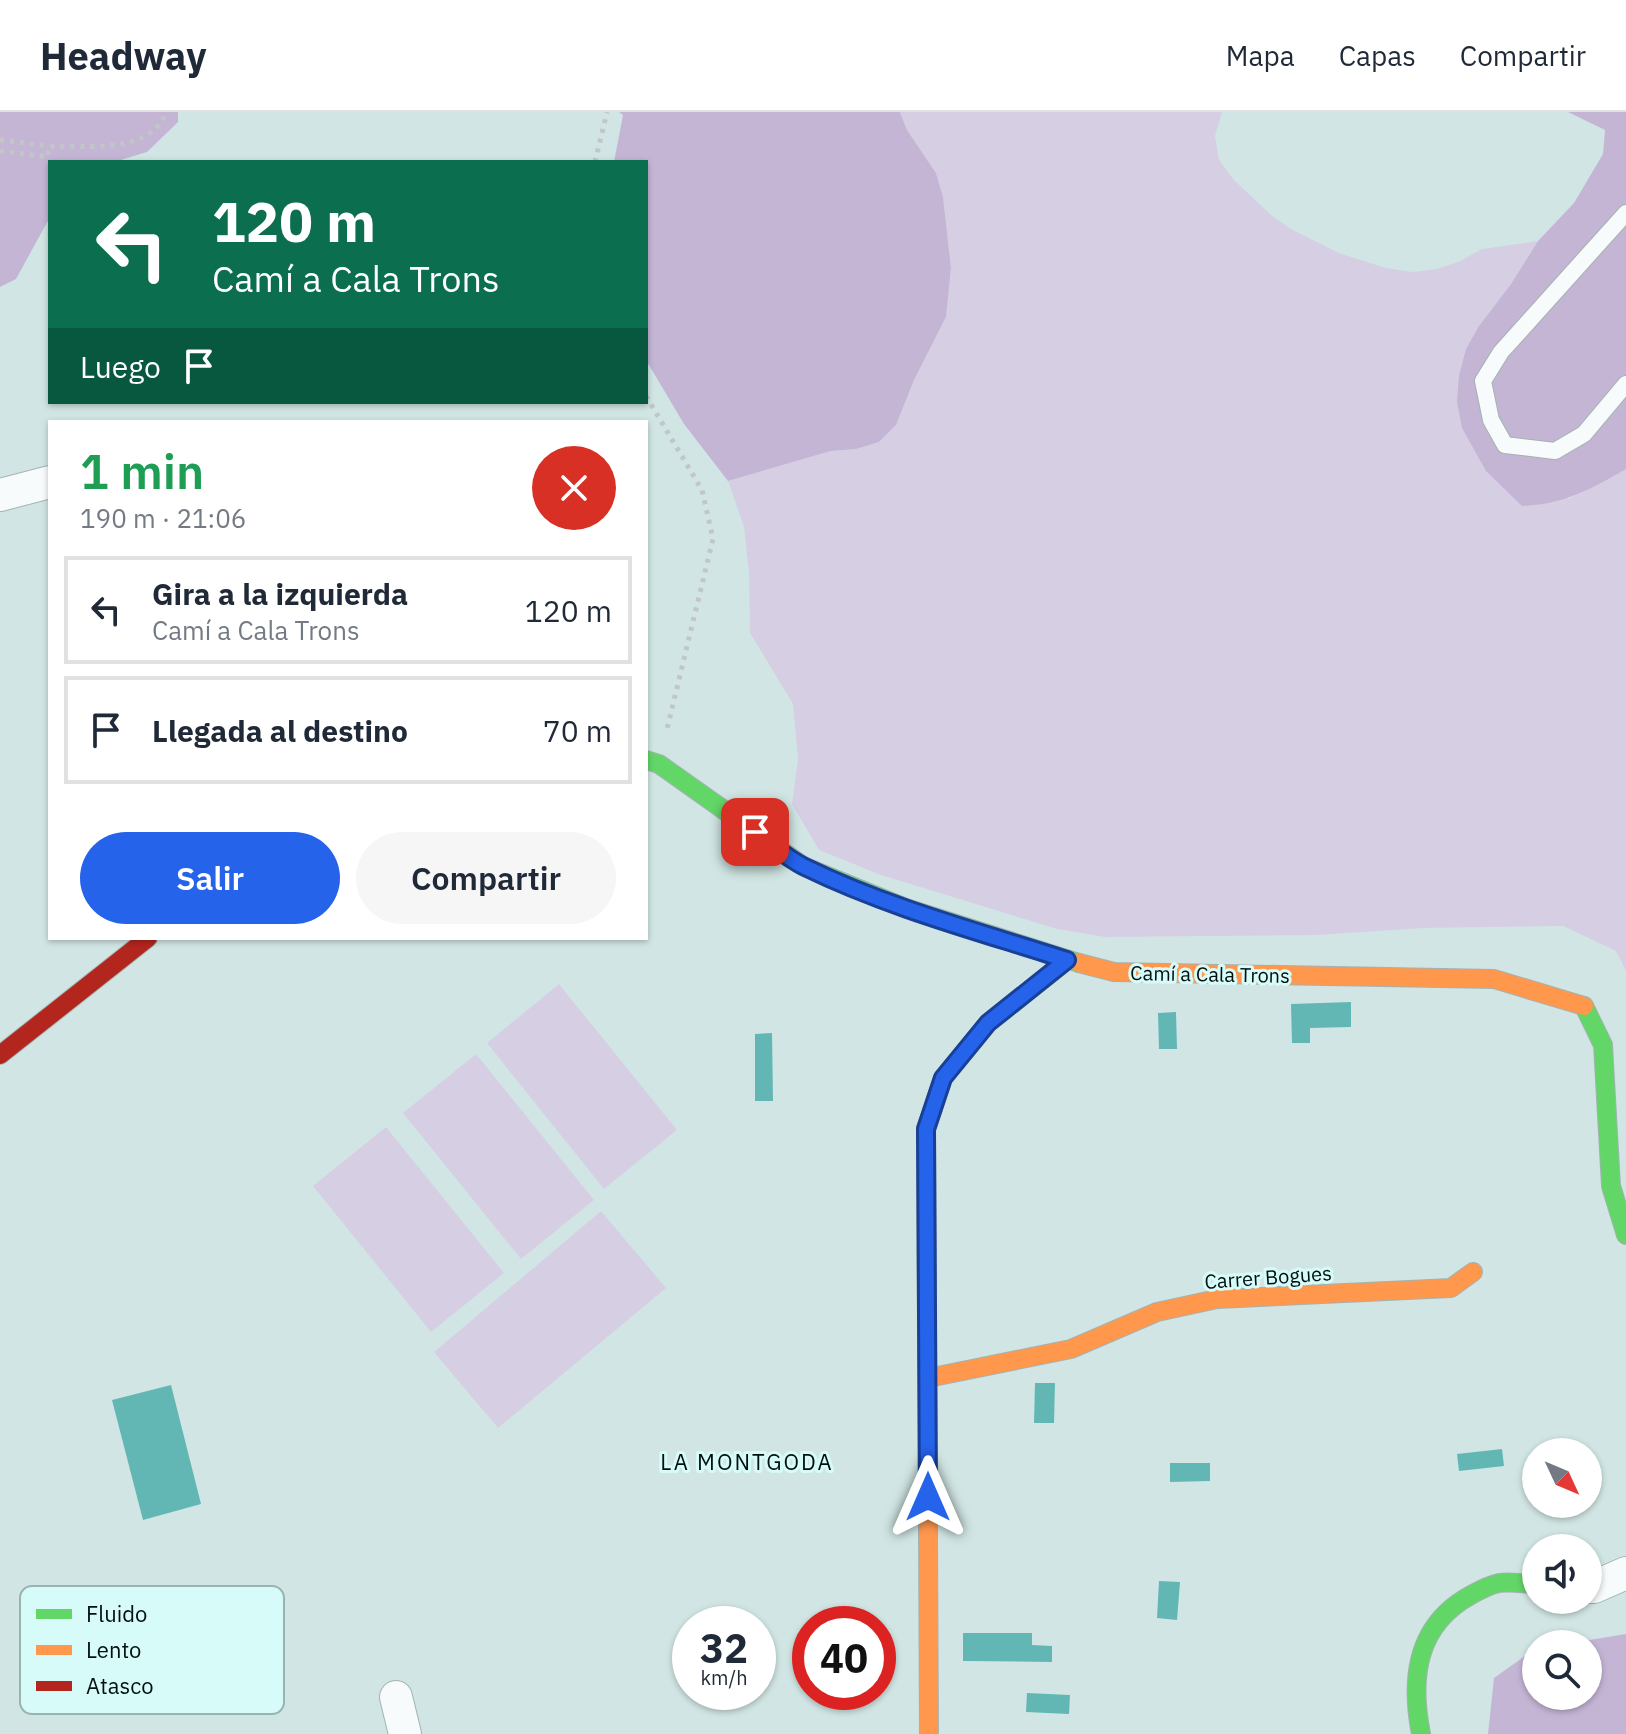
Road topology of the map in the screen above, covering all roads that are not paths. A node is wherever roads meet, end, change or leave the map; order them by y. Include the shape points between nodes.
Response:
1 (1626, 213) edge
2 (1626, 384) edge
3 (48, 483) edge
4 (0, 495) edge
5 (652, 762) edge
6 (145, 940) edge
7 (1067, 960) junction
8 (0, 1055) edge
9 (1626, 1235) edge
10 (1473, 1272) dead end
11 (928, 1378) junction
12 (1626, 1573) edge
13 (1522, 1584) edge
14 (1602, 1584) edge
15 (396, 1697) dead end
16 (405, 1734) edge
17 (929, 1734) edge
18 (1421, 1734) edge

1 - 2 lane via 1501,352 1483,381 1491,420 1505,445 1555,451 1584,434
3 - 4 street
5 - 7 street, Camí a Cala Trons via 803,866 906,908
6 - 8 street
7 - 9 street, Camí a Cala Trons via 1114,972 1494,979 1583,1004 1603,1045 1611,1186
7 - 11 street via 988,1023 943,1078 926,1129
10 - 11 street, Carrer Bogues via 1451,1288 1217,1299 1157,1312 1071,1349
11 - 17 street
12 - 14 street
13 - 18 street via 1499,1583 1456,1600 1425,1638 1414,1681
15 - 16 street

